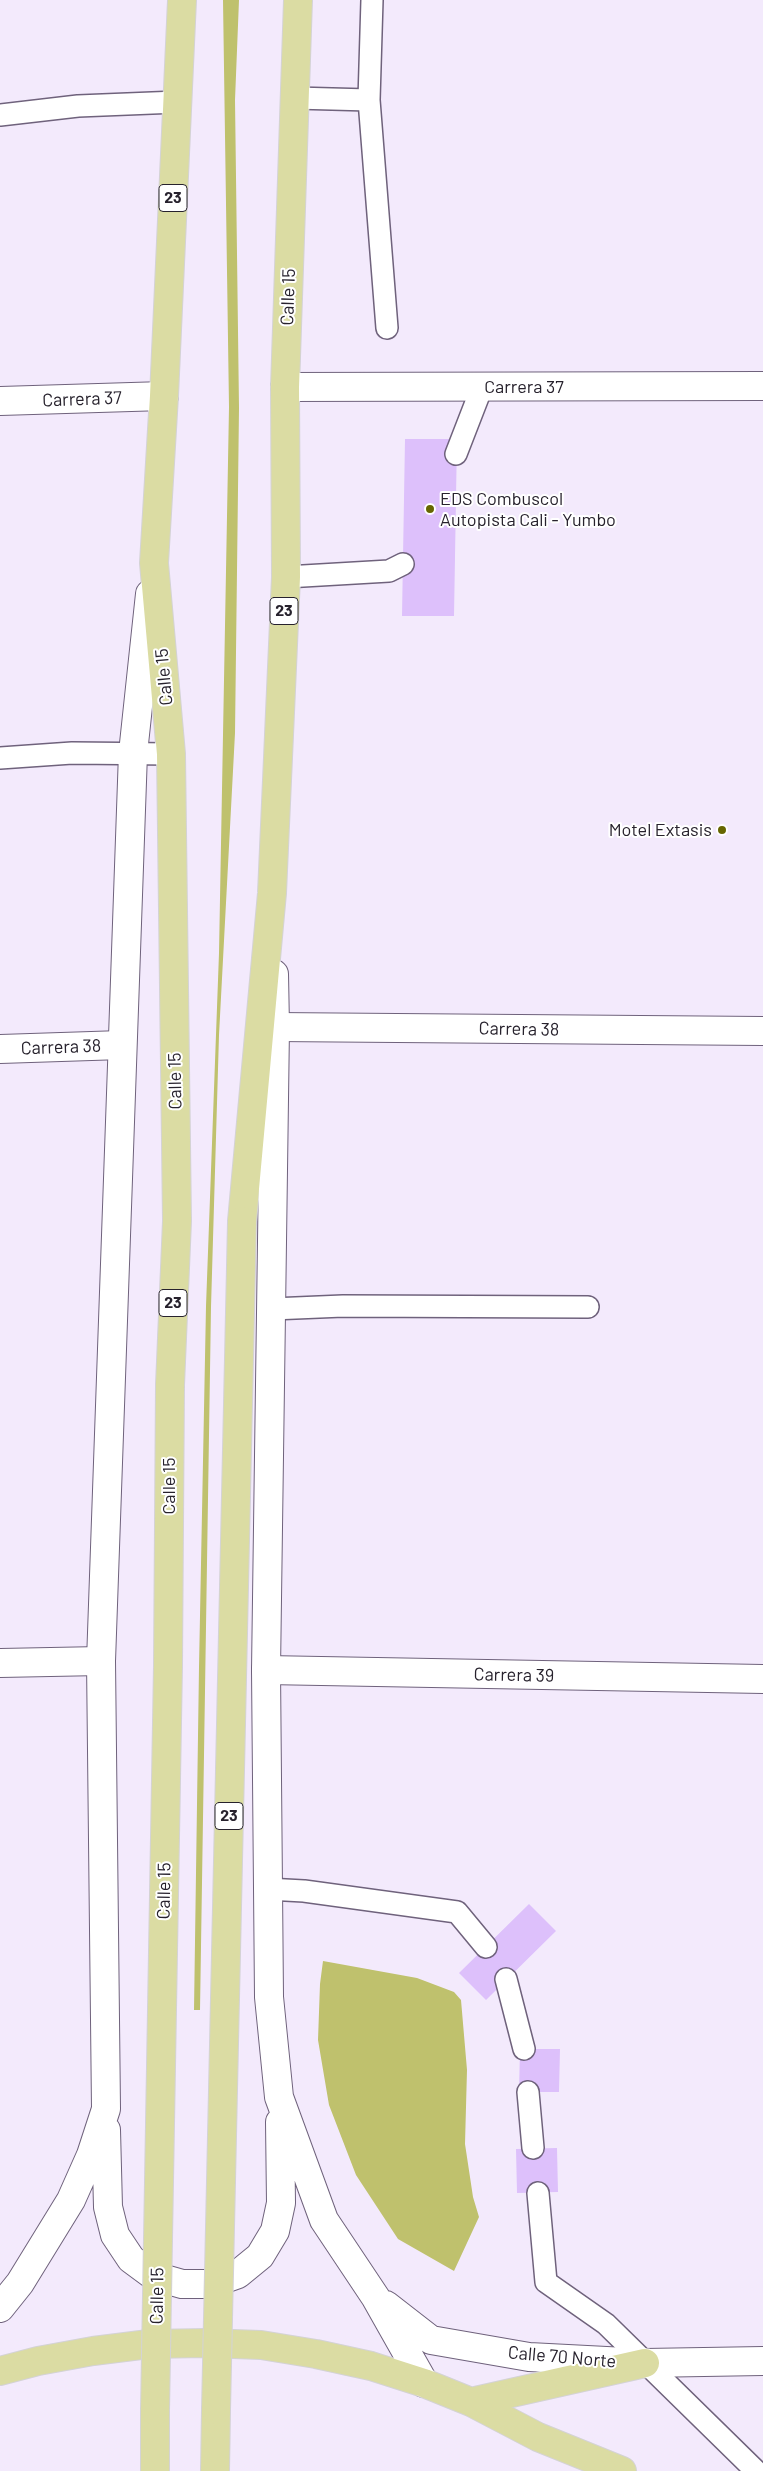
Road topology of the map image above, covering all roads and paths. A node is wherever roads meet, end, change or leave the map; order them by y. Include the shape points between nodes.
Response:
1 (182, 0) edge
2 (298, 0) edge
3 (372, 0) edge
4 (295, 98) junction
5 (369, 100) junction
6 (177, 102) junction
7 (0, 114) edge
8 (387, 328) dead end
9 (763, 386) edge
10 (285, 387) junction
11 (482, 387) junction
12 (164, 396) junction
13 (0, 401) edge
14 (456, 454) dead end
15 (154, 563) junction
16 (403, 564) dead end
17 (286, 577) junction
18 (133, 753) junction
19 (171, 754) junction
20 (0, 758) edge
21 (272, 893) junction
22 (276, 1027) junction
23 (763, 1032) edge
24 (122, 1045) junction
25 (0, 1049) edge
26 (588, 1307) dead end
27 (272, 1309) junction
28 (101, 1661) junction
29 (0, 1663) edge
30 (266, 1670) junction
31 (763, 1679) edge
32 (267, 1889) junction
33 (486, 1947) dead end
34 (506, 1979) dead end
35 (524, 2049) dead end
36 (528, 2092) dead end
37 (279, 2097) junction
38 (106, 2108) junction
39 (533, 2148) dead end
40 (538, 2193) dead end
41 (376, 2298) junction
42 (0, 2308) edge
43 (763, 2361) edge
44 (645, 2363) junction
45 (0, 2371) edge
46 (424, 2383) junction
47 (471, 2402) junction
48 (538, 2437) junction
49 (155, 2471) edge
50 (215, 2471) edge
51 (586, 2471) edge
52 (622, 2471) edge
53 (756, 2471) edge

1 - 6 main road, Calle 15 / 23
2 - 4 main road, Calle 15 / 23
3 - 5 lane
4 - 5 lane
4 - 10 main road, Calle 15 / 23
5 - 8 lane
6 - 7 lane via 78,106
6 - 12 main road, Calle 15 / 23
9 - 11 street, Carrera 37
10 - 11 street, Carrera 37
10 - 17 main road, Calle 15 / 23
11 - 14 lane
12 - 13 street, Carrera 37
12 - 15 main road, Calle 15 / 23
15 - 18 street, Calle 15
15 - 19 main road, Calle 15 / 23
16 - 17 lane via 389,571
17 - 21 main road, Calle 15 / 23
18 - 19 lane
18 - 20 lane
18 - 24 street, Calle 15
19 - 49 main road, Calle 15 / 23, bridge via 177,1221 170,1386
21 - 22 street, Calle 15
21 - 50 main road, Calle 15 / 23, bridge via 242,1221
22 - 23 street, Carrera 38
22 - 27 street, Calle 15
24 - 25 street, Carrera 38
24 - 28 street, Calle 15
26 - 27 lane via 343,1306
27 - 30 street, Calle 15
28 - 29 street
28 - 38 street, Calle 15
30 - 31 street, Carrera 39
30 - 32 street, Calle 15
32 - 33 lane via 456,1912
32 - 37 street, Calle 15 via 269,1997
34 - 35 lane
36 - 39 lane
37 - 38 street via 281,2203 275,2231 260,2256 238,2274 210,2284 182,2284 154,2276 131,2259 116,2235 108,2207
37 - 41 street, Calle 15 via 324,2220
38 - 42 street, Calle 15 via 91,2155 71,2200 47,2242
40 - 44 lane via 546,2282 606,2324
41 - 44 street, Calle 70 Norte via 430,2340 529,2357
41 - 46 street, Calle 15
43 - 44 street, Calle 70 Norte
44 - 47 main road
44 - 53 lane
45 - 46 main road via 93,2350 205,2343 261,2346 316,2354 371,2366
46 - 47 main road
47 - 48 main road
48 - 51 main road via 572,2458
48 - 52 main road

